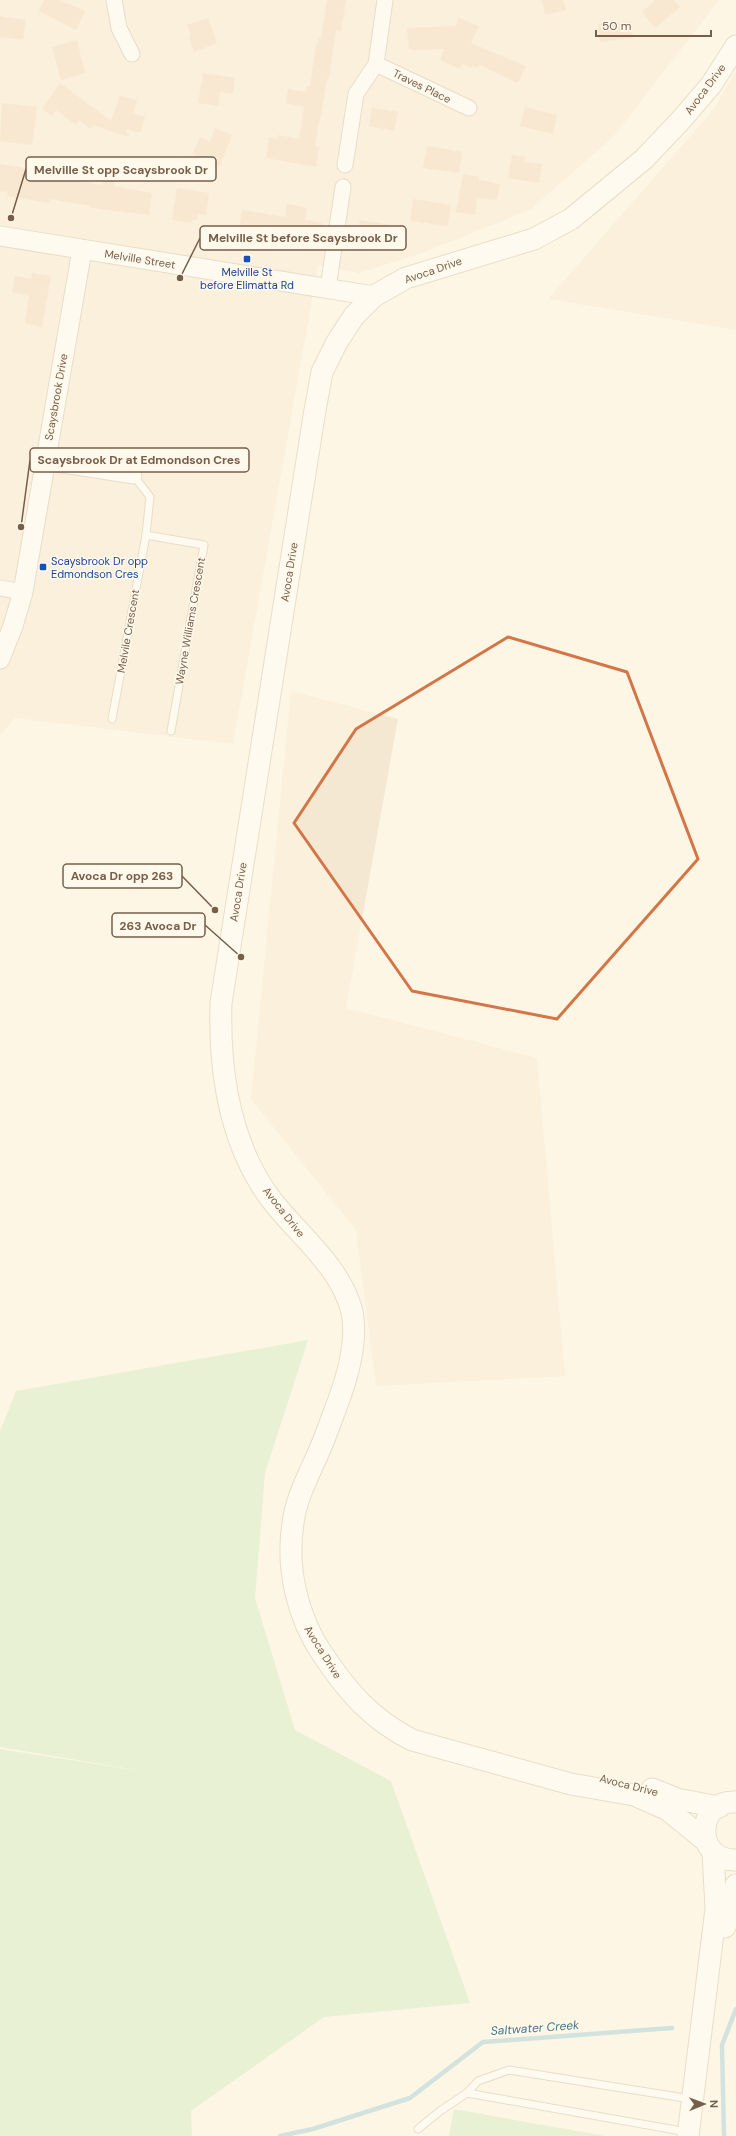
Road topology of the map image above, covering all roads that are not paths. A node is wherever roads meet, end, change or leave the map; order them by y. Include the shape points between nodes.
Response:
1 (114, 0) edge
2 (385, 0) edge
3 (736, 46) edge
4 (132, 54) dead end
5 (376, 64) junction
6 (469, 108) dead end
7 (345, 165) dead end
8 (343, 186) dead end
9 (0, 236) edge
10 (82, 250) junction
11 (328, 288) junction
12 (374, 296) junction
13 (44, 462) junction
14 (134, 476) joint
15 (146, 535) junction
16 (0, 588) edge
17 (23, 592) junction
18 (0, 658) edge
19 (112, 719) dead end
20 (171, 731) dead end
21 (537, 1774) junction
22 (727, 1804) edge
23 (710, 1847) junction
24 (736, 1860) edge
25 (736, 1885) edge
26 (707, 1990) junction
27 (467, 2093) junction
28 (694, 2100) junction
29 (418, 2129) dead end
30 (688, 2134) edge

1 - 4 street via 119,28
2 - 5 street
3 - 12 main road, Avoca Drive via 711,84 644,159 571,219 534,239 406,278
5 - 6 street, Traves Place
5 - 7 street via 356,94
8 - 11 street
9 - 10 street, Melville Street
10 - 11 street, Melville Street
10 - 13 street, Scaysbrook Drive
11 - 12 street, Melville Street
12 - 21 main road, Avoca Drive via 354,316 322,372 221,1003 220,1040 234,1122 250,1164 270,1198 342,1286 352,1313 353,1346 345,1384 301,1493 293,1523 291,1557 302,1617 337,1676 371,1714 390,1728 412,1740
13 - 14 street
13 - 17 street, Scaysbrook Drive
14 - 15 lane, Melvile Crescent via 150,497
15 - 19 lane, Melvile Crescent
15 - 20 lane, Wayne Williams Crescent via 204,545
16 - 17 street
17 - 18 street, Scaysbrook Drive
21 - 22 main road, Avoca Drive via 573,1773 620,1780 657,1790 677,1799
21 - 23 main road, Avoca Drive via 571,1784 634,1795 651,1802 668,1810
22 - 23 main road via 709,1816 705,1826
23 - 24 main road, Avoca Drive via 721,1858
23 - 26 main road via 716,1910
25 - 26 main road
26 - 28 main road
27 - 28 lane via 478,2082 509,2070
27 - 29 lane
27 - 30 lane
28 - 30 main road

